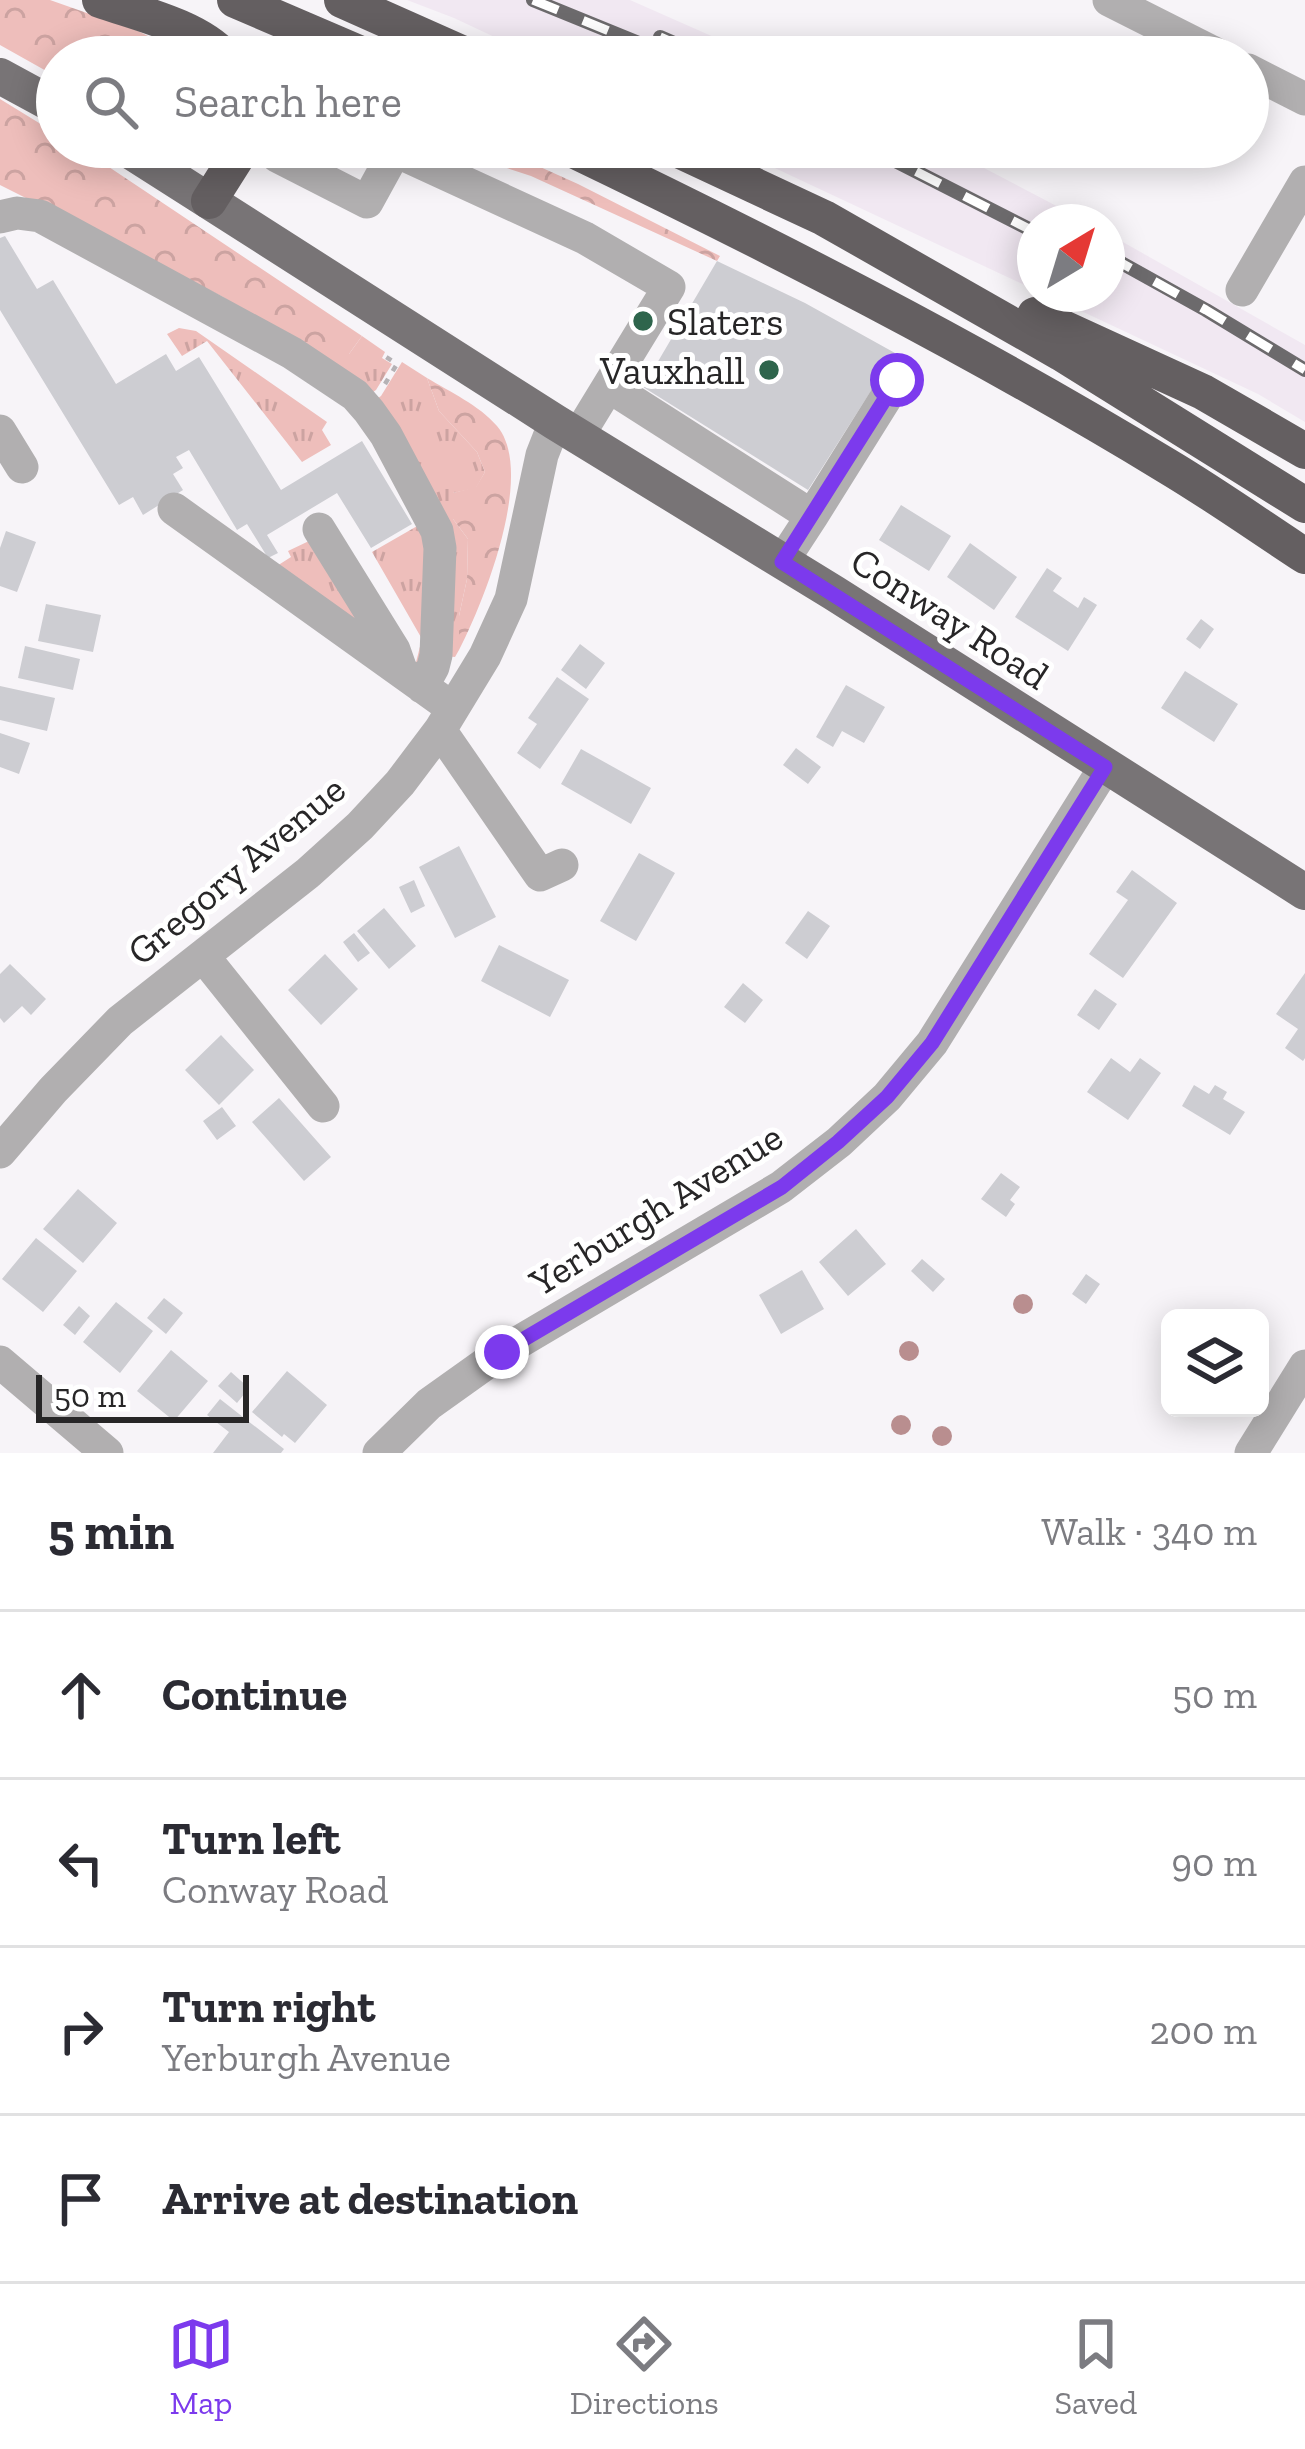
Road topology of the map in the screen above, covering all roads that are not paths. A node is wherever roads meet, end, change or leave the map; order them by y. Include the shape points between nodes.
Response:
1 (100, 0) edge
2 (235, 0) edge
3 (342, 0) edge
4 (1109, 0) edge
5 (194, 36) edge
6 (319, 36) edge
7 (423, 36) edge
8 (1180, 36) edge
9 (0, 76) edge
10 (1269, 81) edge
11 (36, 96) edge
12 (1305, 99) edge
13 (157, 168) edge
14 (230, 168) edge
15 (300, 168) edge
16 (382, 168) edge
17 (432, 168) edge
18 (611, 168) edge
19 (717, 168) edge
20 (1305, 182) edge
21 (209, 201) junction
22 (0, 217) edge
23 (824, 218) junction
24 (1241, 290) dead end
25 (897, 380) dead end
26 (610, 387) junction
27 (567, 429) junction
28 (0, 431) edge
29 (1305, 451) edge
30 (22, 467) dead end
31 (1305, 505) edge
32 (174, 509) dead end
33 (812, 516) junction
34 (320, 529) dead end
35 (1305, 556) edge
36 (782, 562) junction
37 (412, 680) junction
38 (446, 719) junction
39 (1105, 767) junction
40 (562, 866) dead end
41 (1305, 892) edge
42 (203, 956) junction
43 (323, 1106) dead end
44 (0, 1153) edge
45 (0, 1362) edge
46 (1305, 1366) edge
47 (107, 1453) edge
48 (379, 1453) edge
49 (1251, 1453) edge

1 - 5 highway
2 - 6 highway
3 - 7 highway
4 - 8 street
9 - 11 main road
10 - 12 street
13 - 21 main road, Conway Road
14 - 21 highway
15 - 16 street via 367,202
17 - 26 street, Gregory Avenue via 585,238 669,287
18 - 35 highway via 947,340 1168,466
19 - 23 highway
20 - 24 street
21 - 27 main road, Conway Road
22 - 37 street via 40,216 79,236 292,353 370,411 440,548 436,655 433,668
23 - 29 highway via 1203,392
23 - 31 highway
25 - 33 street
26 - 27 street, Gregory Avenue
26 - 33 street
27 - 36 main road, Conway Road
27 - 38 street, Gregory Avenue via 542,455 511,599
28 - 30 street
32 - 37 street
33 - 36 street
34 - 37 street
36 - 39 main road, Conway Road
37 - 38 street
38 - 40 street via 539,875
38 - 42 street, Gregory Avenue via 360,826
39 - 41 main road, Conway Road
39 - 48 street, Yerburgh Avenue via 932,1043 887,1097 782,1187 502,1352 429,1404
42 - 43 street
42 - 44 street, Gregory Avenue via 120,1021
45 - 47 street
46 - 49 street

